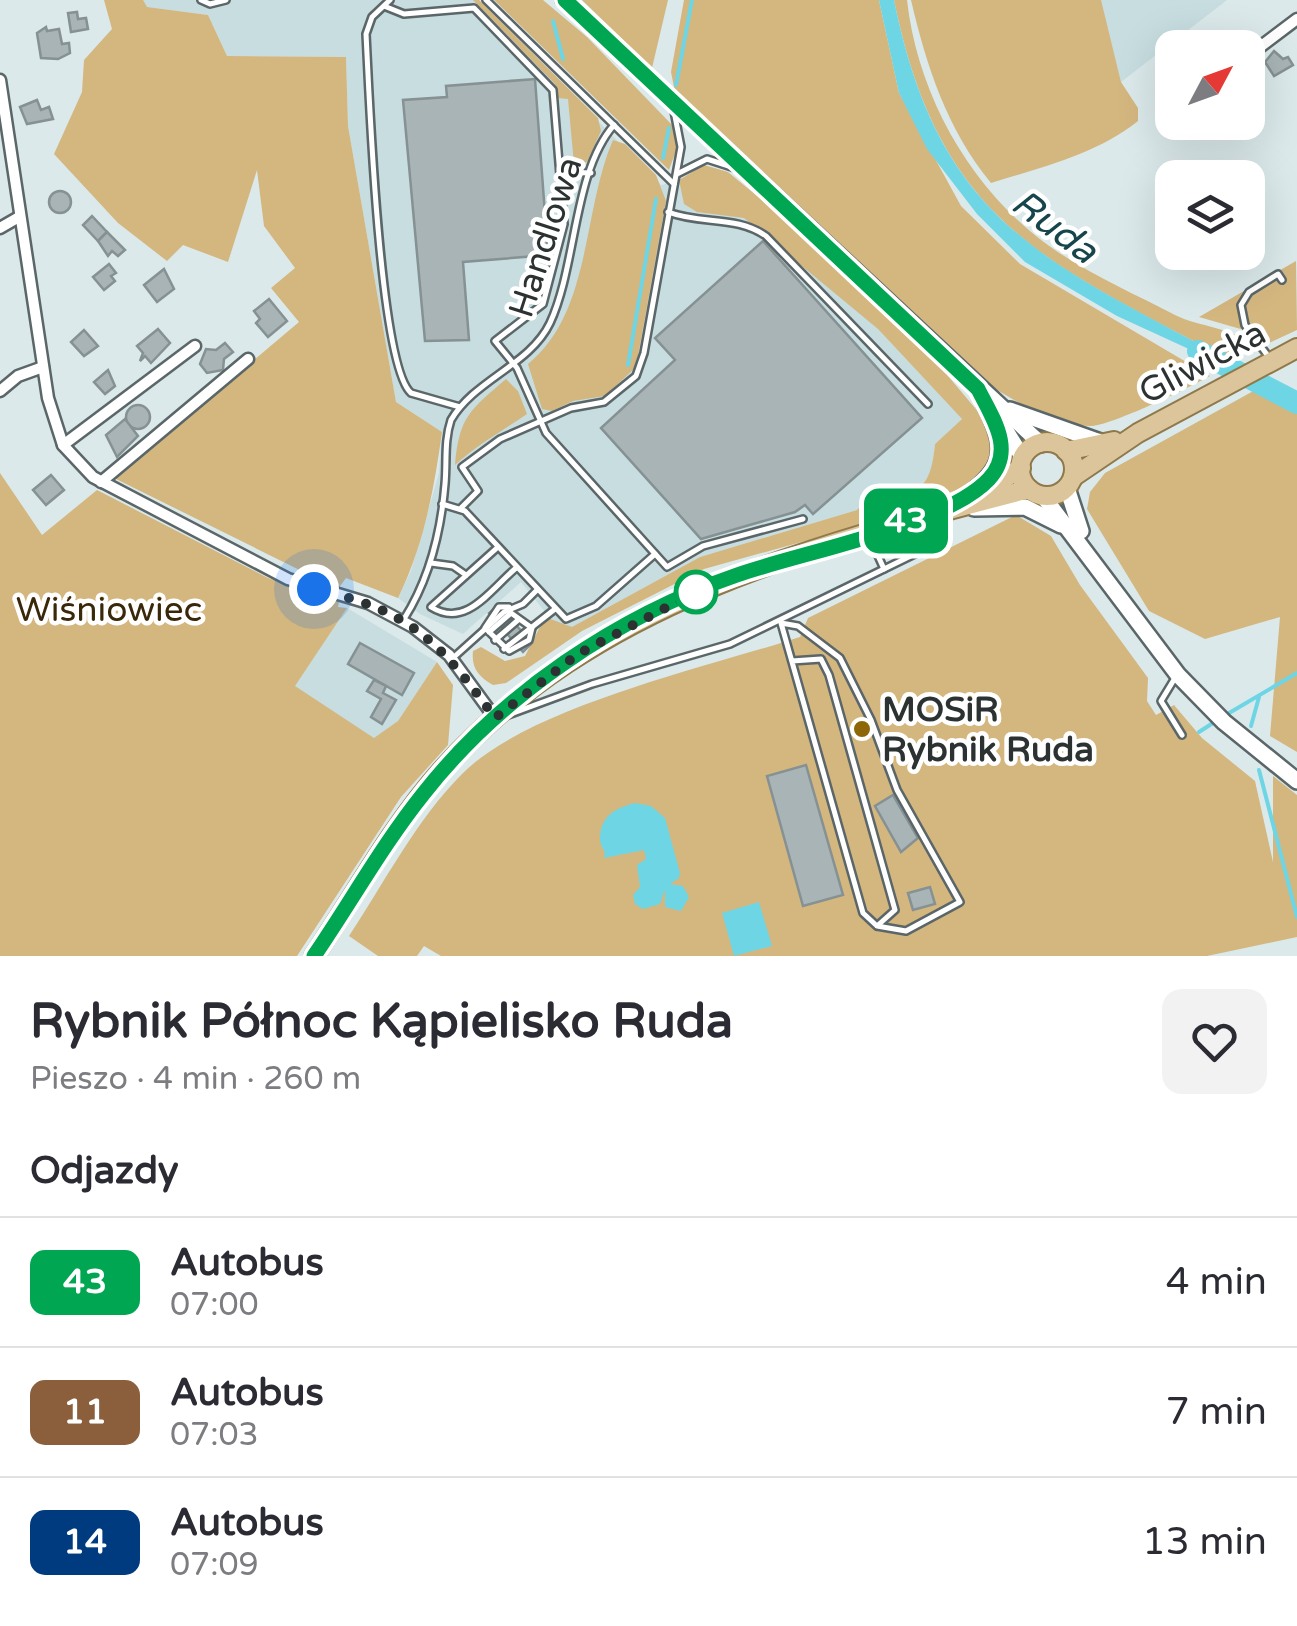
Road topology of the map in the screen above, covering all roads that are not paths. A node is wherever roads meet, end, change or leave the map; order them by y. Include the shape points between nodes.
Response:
1 (200, 0) edge
2 (226, 0) edge
3 (390, 0) edge
4 (441, 0) edge
5 (486, 0) edge
6 (564, 0) edge
7 (384, 6) junction
8 (440, 11) junction
9 (1297, 19) edge
10 (1265, 43) edge
11 (0, 80) edge
12 (672, 103) junction
13 (2, 119) edge
14 (614, 125) junction
15 (560, 172) junction
16 (591, 173) junction
17 (748, 173) junction
18 (677, 174) junction
19 (674, 184) junction
20 (668, 212) junction
21 (19, 218) junction
22 (0, 228) edge
23 (1282, 280) dead end
24 (195, 346) dead end
25 (1297, 348) edge
26 (248, 359) dead end
27 (1272, 361) junction
28 (513, 363) junction
29 (43, 367) junction
30 (978, 389) junction
31 (0, 390) edge
32 (928, 404) dead end
33 (460, 407) junction
34 (540, 421) junction
35 (1138, 433) junction
36 (1040, 444) junction
37 (1106, 444) junction
38 (63, 445) junction
39 (1066, 451) junction
40 (1022, 463) junction
41 (101, 482) junction
42 (1070, 482) junction
43 (1036, 493) junction
44 (442, 504) junction
45 (950, 508) junction
46 (460, 509) junction
47 (803, 518) dead end
48 (1073, 533) junction
49 (868, 534) junction
50 (498, 547) junction
51 (923, 550) dead end
52 (655, 554) junction
53 (1089, 554) junction
54 (431, 563) junction
55 (516, 568) junction
56 (884, 569) junction
57 (466, 575) junction
58 (537, 590) junction
59 (555, 610) junction
60 (518, 620) junction
61 (403, 621) junction
62 (781, 622) junction
63 (532, 628) junction
64 (487, 630) junction
65 (496, 640) junction
66 (452, 659) junction
67 (792, 661) junction
68 (1178, 675) junction
69 (529, 701) junction
70 (495, 718) junction
71 (1182, 734) dead end
72 (1297, 781) edge
73 (877, 926) junction
74 (314, 956) edge

1 - 2 lane
3 - 7 lane
4 - 8 lane
5 - 14 lane
6 - 12 main road
7 - 8 lane via 396,14
7 - 33 lane via 366,34 382,257 399,372 412,392
8 - 15 lane via 474,8 551,86
9 - 10 street
11 - 13 street
12 - 17 main road
12 - 18 lane via 682,139
13 - 21 street
14 - 16 lane, Handlowa
14 - 19 lane
15 - 16 lane
15 - 28 lane via 563,241 545,300 495,341
16 - 28 lane, Handlowa via 553,314 540,338
17 - 18 lane via 707,159
17 - 30 main road
18 - 19 lane
19 - 20 lane
20 - 32 lane via 700,222 733,221 766,236
20 - 34 lane via 639,372 604,402
21 - 22 street
21 - 29 street
23 - 27 lane via 1278,274 1253,289 1241,305 1247,330
24 - 38 street
25 - 27 main road, Gliwicka
26 - 41 street
27 - 35 main road, Gliwicka
28 - 33 lane, Handlowa
28 - 34 lane
29 - 31 street
29 - 38 street
30 - 36 main road
30 - 37 main road via 1018,416
30 - 40 main road
30 - 45 main road via 999,430 1001,454 987,482
33 - 44 lane via 448,431
34 - 46 lane via 488,444 462,466 478,490
34 - 52 lane
35 - 37 main road, Gliwicka
35 - 42 main road, Gliwicka
36 - 39 main road
36 - 40 main road
37 - 39 main road, Gliwicka
38 - 41 street
39 - 42 main road
40 - 43 main road
40 - 45 main road via 992,488
41 - 61 street via 288,580 368,603
42 - 43 main road
42 - 53 main road
43 - 45 main road
43 - 48 main road
44 - 46 lane
44 - 54 lane
45 - 48 main road via 1024,507
45 - 49 main road
46 - 50 lane
47 - 52 lane via 703,546 667,566
48 - 53 main road
49 - 56 lane
49 - 69 main road via 710,585 594,645
50 - 55 lane
50 - 57 lane
51 - 56 lane
52 - 59 lane via 578,616
53 - 68 main road
54 - 57 lane
54 - 61 lane
55 - 57 lane via 463,614 431,607
55 - 58 lane
56 - 62 lane
58 - 59 lane
58 - 64 lane
59 - 63 lane
60 - 63 lane
60 - 64 lane via 511,613
60 - 65 lane
61 - 66 street
62 - 67 lane
62 - 69 lane via 730,644
62 - 73 lane via 798,626 840,658 896,790 960,902 906,931
63 - 65 lane via 520,648 504,649
64 - 65 lane
64 - 66 lane
66 - 70 street
67 - 73 lane via 864,913
67 - 73 lane via 821,659 829,675 895,910
68 - 71 lane via 1160,702
68 - 72 main road
69 - 70 main road
70 - 74 main road via 422,795

